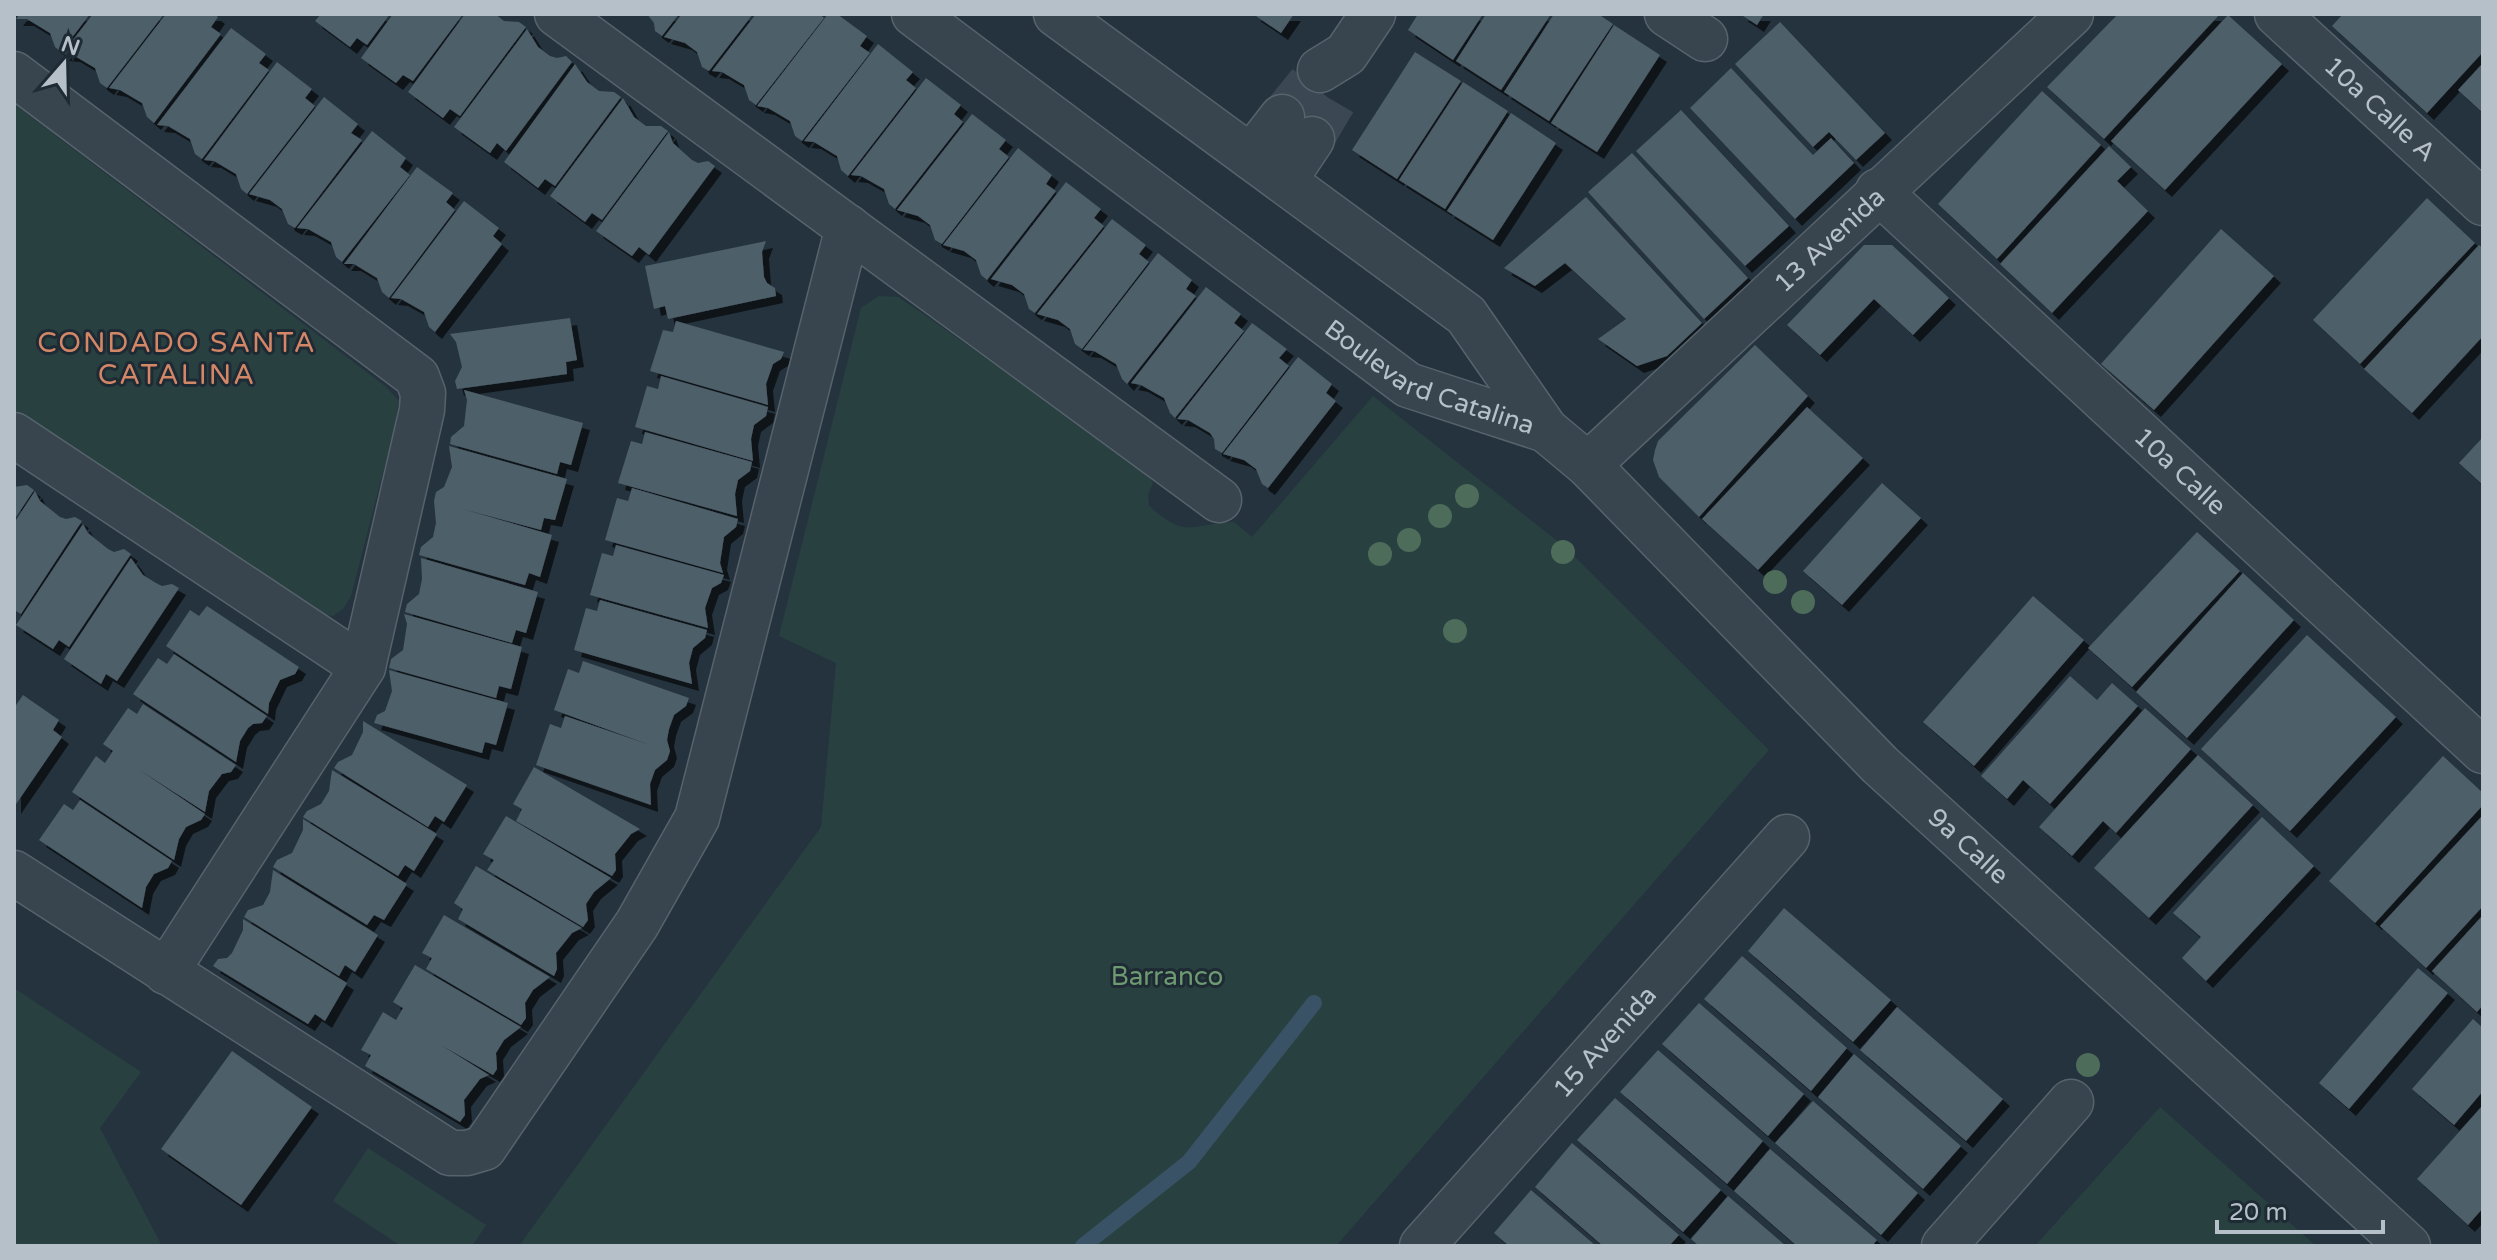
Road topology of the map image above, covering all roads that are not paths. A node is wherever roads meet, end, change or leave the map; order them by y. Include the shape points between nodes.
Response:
1 (557, 14) edge
2 (914, 14) edge
3 (1056, 14) edge
4 (1373, 14) edge
5 (1667, 14) edge
6 (2071, 14) edge
7 (2277, 14) edge
8 (1705, 39) dead end
9 (1337, 70) tunnel mouth
10 (14, 74) edge
11 (1297, 128) tunnel mouth
12 (1267, 169) junction
13 (1878, 191) junction
14 (2483, 203) edge
15 (848, 227) junction
16 (1546, 430) junction
17 (14, 435) edge
18 (1588, 465) junction
19 (1219, 500) dead end
20 (363, 667) junction
21 (2483, 751) edge
22 (1787, 837) dead end
23 (14, 873) edge
24 (166, 972) junction
25 (2071, 1102) dead end
26 (1422, 1246) edge
27 (1944, 1246) edge
28 (2408, 1246) edge

1 - 15 street
2 - 16 street, Boulevard Catalina via 1408,385
3 - 12 street, Boulevard Catalina
4 - 9 street
5 - 8 street
6 - 13 street, 13 Avenida
7 - 14 street, 10a Calle A
10 - 20 street via 417,377 422,410
11 - 12 street
12 - 16 street, Boulevard Catalina via 1466,315
13 - 18 street, 13 Avenida
13 - 21 street, 10a Calle
15 - 19 street
15 - 24 street via 697,818 637,924 484,1148 450,1153
16 - 18 street, 9a Calle
17 - 20 street
18 - 28 street, 9a Calle via 1880,765
20 - 24 street
22 - 26 street, 15 Avenida
23 - 24 street
25 - 27 street

